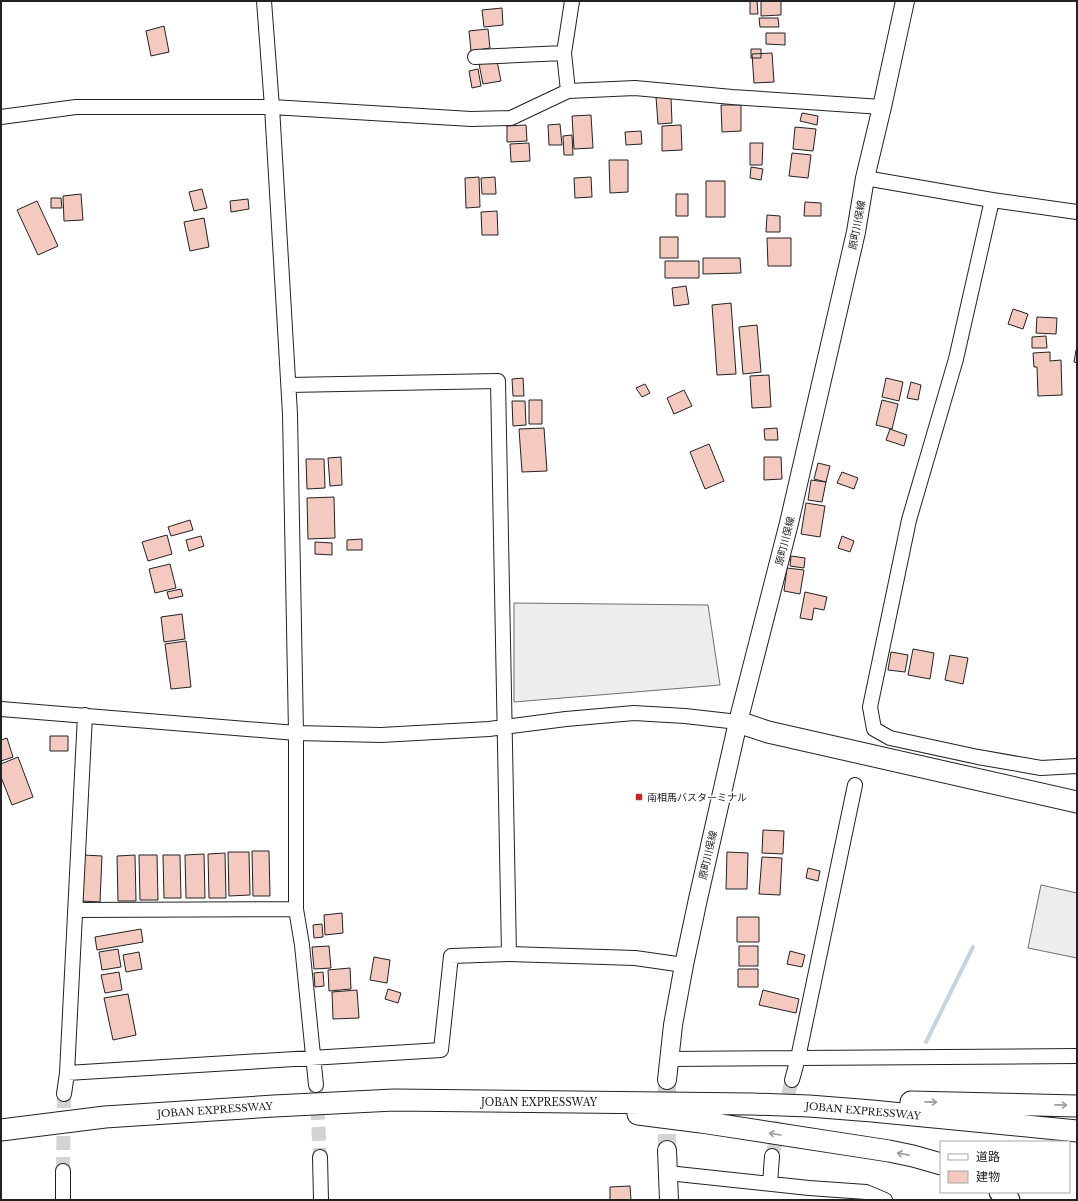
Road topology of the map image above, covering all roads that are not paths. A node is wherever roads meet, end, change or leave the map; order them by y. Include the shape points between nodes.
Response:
1 (264, 1) edge
2 (572, 1) edge
3 (905, 1) edge
4 (564, 53) junction
5 (475, 57) dead end
6 (568, 91) junction
7 (272, 107) junction
8 (882, 107) junction
9 (1, 118) edge
10 (865, 178) junction
11 (992, 200) junction
12 (1077, 212) edge
13 (289, 385) junction
14 (1, 709) edge
15 (85, 715) junction
16 (738, 722) junction
17 (504, 727) junction
18 (296, 733) junction
19 (1077, 766) edge
20 (855, 785) dead end
21 (1077, 790) edge
22 (1077, 802) edge
23 (296, 909) junction
24 (75, 910) junction
25 (509, 954) junction
26 (684, 965) junction
27 (1077, 1056) edge
28 (313, 1058) junction
29 (798, 1058) junction
30 (669, 1059) junction
31 (67, 1073) junction
32 (667, 1080) tunnel mouth
33 (792, 1080) tunnel mouth
34 (316, 1085) tunnel mouth
35 (64, 1094) tunnel mouth
36 (394, 1100) junction
37 (752, 1104) junction
38 (1077, 1106) edge
39 (1, 1130) edge
40 (1077, 1132) edge
41 (668, 1150) tunnel mouth
42 (772, 1156) tunnel mouth
43 (320, 1157) tunnel mouth
44 (940, 1164) edge
45 (63, 1171) tunnel mouth
46 (668, 1173) junction
47 (770, 1184) junction
48 (1001, 1193) edge
49 (63, 1200) edge
50 (321, 1200) edge
51 (669, 1200) edge
52 (885, 1200) edge
53 (1009, 1200) edge

1 - 7 street
2 - 4 street
3 - 8 main road, 原町川俣線
4 - 5 street
4 - 6 street
6 - 7 street via 511,118 471,119
6 - 8 street via 636,88
7 - 9 street via 76,107
7 - 13 street
8 - 10 main road, 原町川俣線
10 - 11 street
10 - 16 main road, 原町川俣線 via 856,232 791,515
11 - 12 street
11 - 19 street via 956,359 909,520 870,707 874,728 890,738 1041,768
13 - 17 street via 498,381
13 - 18 street
14 - 15 street
15 - 18 street
15 - 24 street
16 - 17 street via 634,713
16 - 21 highway via 771,722
16 - 22 highway via 768,732
16 - 26 main road, 原町川俣線
17 - 18 street via 381,735
17 - 25 street
18 - 23 street
20 - 29 street
23 - 24 street
23 - 28 street
24 - 31 street
25 - 26 street via 634,958
25 - 28 street via 451,956 441,1050
26 - 30 main road, 原町川俣線
27 - 29 street
28 - 31 street
28 - 34 street
29 - 30 street
29 - 33 street
30 - 32 main road, 原町川俣線
31 - 35 street
36 - 37 highway, JOBAN EXPRESSWAY
36 - 39 highway, JOBAN EXPRESSWAY via 105,1117
44 -> 36 highway via 889,1151 650,1115 552,1109 454,1108
37 -> 38 highway via 861,1100
37 - 40 highway, JOBAN EXPRESSWAY via 872,1111
41 - 46 main road
42 - 47 street
43 - 50 street
45 - 49 street
46 - 47 street
46 - 51 main road
47 - 52 street via 866,1192
48 - 53 highway

